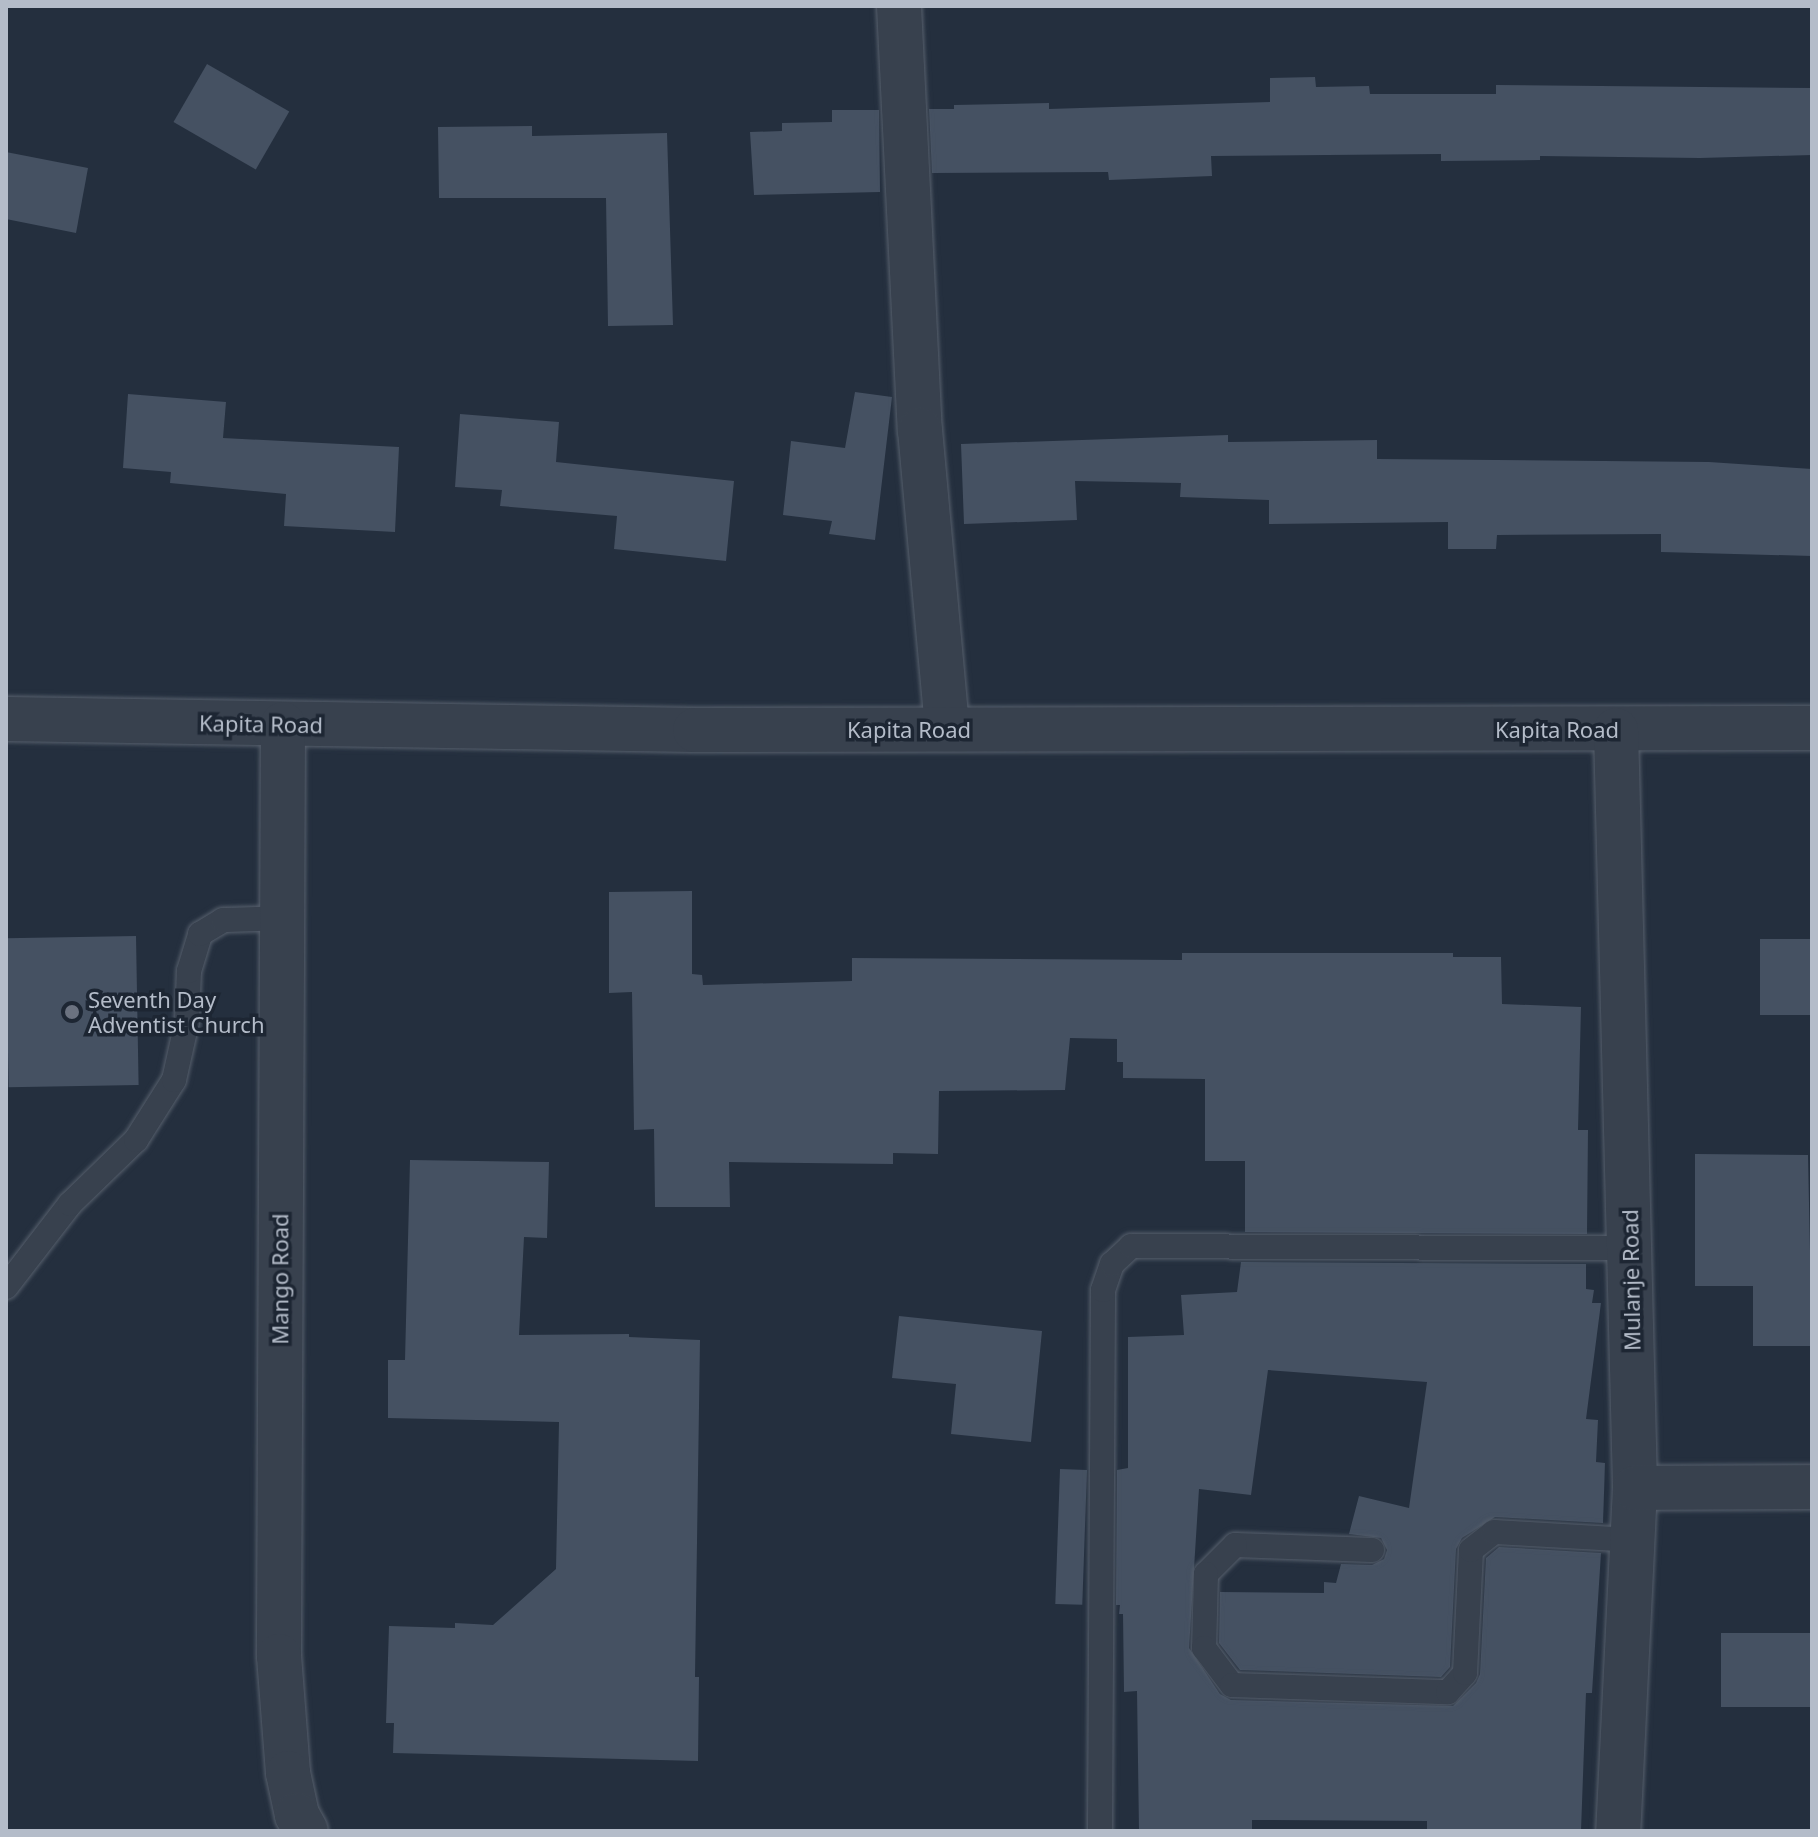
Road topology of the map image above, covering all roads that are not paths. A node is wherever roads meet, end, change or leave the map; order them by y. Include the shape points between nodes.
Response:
1 (899, 6) edge
2 (6, 719) edge
3 (283, 724) junction
4 (1812, 728) edge
5 (947, 729) junction
6 (1616, 730) junction
7 (282, 918) junction
8 (1630, 1249) junction
9 (6, 1287) edge
10 (1812, 1487) edge
11 (1635, 1488) junction
12 (1632, 1540) junction
13 (1372, 1550) dead end
14 (306, 1831) edge
15 (1100, 1831) edge
16 (1618, 1831) edge

1 - 5 street via 920,430
2 - 3 street, Kapita Road
3 - 5 street, Kapita Road
3 - 7 street, Mango Road
4 - 6 street, Kapita Road
5 - 6 street, Kapita Road
6 - 8 street, Mulanje Road
7 - 9 lane via 223,920 200,934 189,971 187,1022 174,1080 136,1140 70,1204
7 - 14 street, Mango Road via 279,1656 288,1773
8 - 11 street, Mulanje Road
8 - 15 lane via 1131,1246 1112,1264 1103,1290
10 - 11 street
11 - 12 street, Mulanje Road
12 - 13 lane via 1494,1532 1471,1550 1465,1673 1448,1692 1232,1685 1204,1648 1206,1574 1235,1545
12 - 16 street, Mulanje Road

